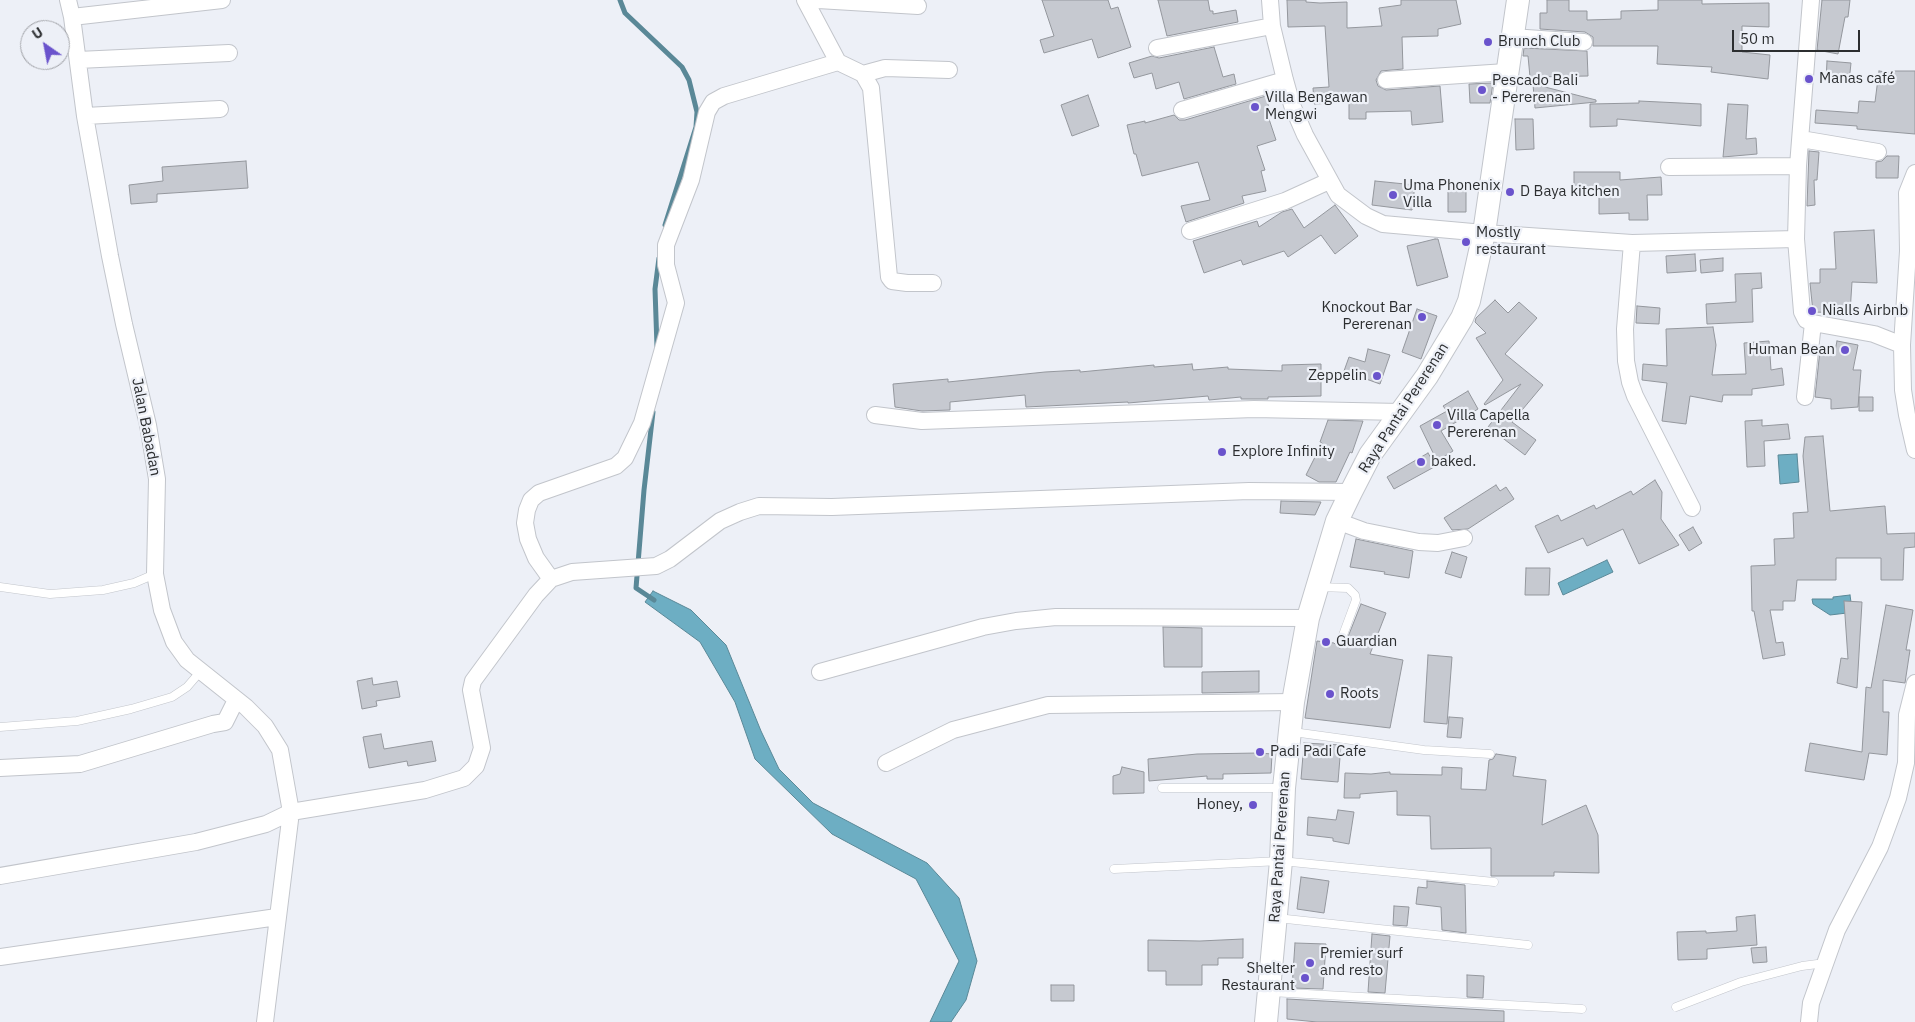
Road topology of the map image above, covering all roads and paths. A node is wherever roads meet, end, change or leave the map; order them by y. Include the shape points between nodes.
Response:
1 (68, 0) edge
2 (222, 0) edge
3 (805, 0) edge
4 (818, 0) edge
5 (1270, 0) edge
6 (1518, 0) edge
7 (1811, 0) edge
8 (918, 6) dead end
9 (72, 17) junction
10 (1272, 26) junction
11 (1512, 37) junction
12 (1584, 42) dead end
13 (1157, 48) dead end
14 (229, 53) dead end
15 (78, 60) junction
16 (838, 62) junction
17 (950, 70) dead end
18 (1506, 72) junction
19 (863, 74) junction
20 (1285, 80) junction
21 (1386, 80) dead end
22 (220, 109) dead end
23 (1182, 110) dead end
24 (85, 116) junction
25 (1801, 139) junction
26 (1878, 152) dead end
27 (1798, 166) junction
28 (1669, 167) dead end
29 (1915, 173) edge
30 (1329, 181) junction
31 (1190, 231) dead end
32 (1484, 233) junction
33 (1796, 239) junction
34 (1632, 243) junction
35 (933, 283) dead end
36 (1813, 323) junction
37 (1902, 345) junction
38 (1805, 398) dead end
39 (1401, 412) junction
40 (875, 415) dead end
41 (1915, 450) edge
42 (1351, 492) junction
43 (1692, 508) dead end
44 (1337, 521) junction
45 (1464, 538) dead end
46 (155, 574) junction
47 (551, 580) junction
48 (0, 587) edge
49 (1317, 587) junction
50 (1308, 618) junction
51 (1340, 643) dead end
52 (200, 672) junction
53 (820, 672) dead end
54 (1915, 683) edge
55 (236, 700) junction
56 (1293, 702) junction
57 (0, 727) edge
58 (1291, 731) junction
59 (1490, 754) dead end
60 (886, 763) dead end
61 (0, 768) edge
62 (1162, 788) dead end
63 (1284, 788) junction
64 (291, 812) junction
65 (1281, 860) junction
66 (1114, 869) dead end
67 (0, 876) edge
68 (1494, 882) dead end
69 (277, 917) junction
70 (1275, 918) junction
71 (1528, 945) dead end
72 (0, 957) edge
73 (1825, 963) junction
74 (1268, 992) junction
75 (1676, 1007) dead end
76 (1582, 1009) dead end
77 (265, 1022) edge
78 (1266, 1022) edge
79 (1809, 1022) edge

1 - 9 street, Jalan Babadan
2 - 9 street
3 - 16 street
4 - 8 street
5 - 10 street
6 - 11 street, Raya Pantai Pererenan
7 - 25 street
9 - 15 street, Jalan Babadan
10 - 13 street
10 - 20 street
11 - 12 street
11 - 18 street, Raya Pantai Pererenan
14 - 15 street
15 - 24 street, Jalan Babadan
16 - 19 street
16 - 47 street via 724,96 713,102 707,112 691,180 666,245 666,265 676,303 642,423 626,458 616,466 539,493 527,510 528,539
17 - 19 street via 885,68
18 - 21 street
18 - 32 street, Raya Pantai Pererenan
19 - 35 street via 870,88 889,277 892,281
20 - 23 street
20 - 30 street via 1305,135
22 - 24 street
24 - 46 street, Jalan Babadan via 112,266 157,479
25 - 26 street
25 - 27 street
27 - 28 street
27 - 33 street
29 - 37 street via 1907,192 1908,251
30 - 31 street via 1276,204
30 - 32 street via 1350,205 1383,224
32 - 34 street
32 - 39 street, Raya Pantai Pererenan via 1462,318
33 - 34 street
33 - 36 street via 1802,312 1806,320
34 - 43 street via 1625,329 1630,382
36 - 37 street via 1874,334
36 - 38 street
37 - 41 street via 1905,407
39 - 40 street via 1254,409 922,421
39 - 42 street, Raya Pantai Pererenan via 1370,455
42 - 44 street, Raya Pantai Pererenan
42 - 47 street via 1249,491 832,507 759,506 720,521 656,566 572,572
44 - 45 street via 1419,542 1438,543
44 - 49 street, Raya Pantai Pererenan
46 - 48 lane via 103,590 50,594
46 - 52 street, Jalan Babadan via 162,610 174,642
47 - 64 street via 473,682 471,690 482,748 476,766 464,778 425,790
49 - 50 street, Raya Pantai Pererenan
49 - 51 lane via 1348,588 1354,595 1356,600
50 - 53 street via 1056,616 983,627
50 - 56 street, Raya Pantai Pererenan
52 - 55 street, Jalan Babadan
52 - 57 lane via 188,687 172,697 132,709 77,721
54 - 73 street via 1906,715 1906,763 1898,798 1880,847 1841,922
55 - 61 street via 225,722 80,764
55 - 64 street, Jalan Babadan via 265,726 280,750
56 - 58 street, Raya Pantai Pererenan
56 - 60 street via 1048,705 953,730
58 - 59 lane via 1424,750
58 - 63 street, Raya Pantai Pererenan
62 - 63 lane
63 - 65 street, Raya Pantai Pererenan
64 - 67 street via 266,824 196,842
64 - 69 street, Jalan Babadan
65 - 66 lane
65 - 68 lane
65 - 70 street, Raya Pantai Pererenan
69 - 72 street
69 - 77 street, Jalan Babadan
70 - 71 lane
70 - 74 street, Raya Pantai Pererenan
73 - 75 lane via 1741,982
73 - 79 street via 1811,1003
74 - 76 lane
74 - 78 street, Raya Pantai Pererenan

